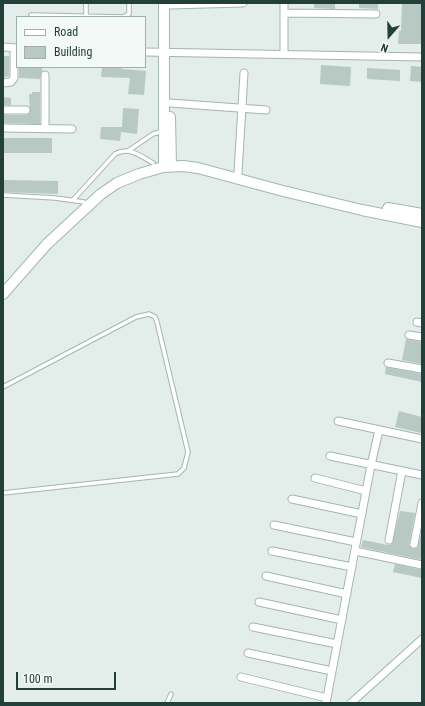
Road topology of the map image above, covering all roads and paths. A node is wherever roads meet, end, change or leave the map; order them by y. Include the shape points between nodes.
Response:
1 (86, 3) edge
2 (129, 3) edge
3 (243, 3) edge
4 (284, 3) edge
5 (168, 4) edge
6 (284, 13) junction
7 (376, 14) dead end
8 (31, 15) dead end
9 (75, 16) edge
10 (86, 16) junction
11 (3, 47) edge
12 (15, 48) edge
13 (146, 52) edge
14 (166, 52) junction
15 (284, 54) junction
16 (422, 57) edge
17 (244, 73) dead end
18 (45, 75) dead end
19 (3, 83) edge
20 (170, 103) junction
21 (241, 108) junction
22 (3, 110) edge
23 (26, 110) dead end
24 (266, 110) dead end
25 (3, 128) edge
26 (45, 129) junction
27 (72, 129) dead end
28 (164, 130) junction
29 (128, 151) junction
30 (153, 163) junction
31 (168, 163) junction
32 (238, 172) junction
33 (3, 195) edge
34 (72, 200) junction
35 (84, 202) junction
36 (422, 214) edge
37 (422, 222) edge
38 (3, 285) edge
39 (3, 294) edge
40 (409, 335) dead end
41 (422, 337) edge
42 (388, 363) dead end
43 (422, 369) edge
44 (3, 387) edge
45 (338, 421) dead end
46 (379, 430) junction
47 (422, 439) edge
48 (330, 456) dead end
49 (371, 465) junction
50 (402, 471) junction
51 (422, 475) edge
52 (315, 478) dead end
53 (366, 491) junction
54 (3, 493) edge
55 (292, 499) dead end
56 (422, 503) edge
57 (362, 514) junction
58 (274, 525) dead end
59 (389, 540) dead end
60 (356, 542) junction
61 (414, 544) dead end
62 (272, 550) dead end
63 (355, 551) junction
64 (422, 565) edge
65 (352, 567) junction
66 (266, 576) dead end
67 (347, 594) junction
68 (259, 602) dead end
69 (342, 620) junction
70 (253, 627) dead end
71 (422, 639) edge
72 (337, 644) junction
73 (248, 653) dead end
74 (332, 671) junction
75 (241, 677) dead end
76 (171, 694) dead end
77 (326, 701) edge
78 (167, 703) edge
79 (351, 703) edge

1 - 10 lane
2 - 10 lane via 130,10 127,16
3 - 5 street
4 - 6 street
5 - 14 main road
6 - 7 street
6 - 15 street
8 - 9 lane
9 - 10 lane
11 - 12 street
12 - 19 street via 14,78 11,82
13 - 14 street
14 - 15 street
14 - 20 main road
14 - 28 main road
15 - 16 street
17 - 21 street
18 - 26 street
20 - 21 street
20 - 31 main road
21 - 24 street
21 - 32 street
22 - 23 street
25 - 26 street
26 - 27 street
28 - 29 lane via 153,134
28 - 31 main road
29 - 30 lane
29 - 34 lane via 115,154
30 - 31 main road
30 - 35 main road via 136,167 114,178
31 - 32 main road via 183,159
31 - 37 main road
31 - 39 main road via 116,183 101,194 47,244
32 - 36 main road via 357,202
33 - 34 lane
34 - 35 lane
35 - 38 main road via 42,240
40 - 41 street
42 - 43 street
44 - 54 lane via 136,318 149,314 157,322 188,452 184,468 178,474
45 - 46 street
46 - 47 street
46 - 49 street
48 - 49 street
49 - 50 street
49 - 53 street
50 - 51 street
50 - 59 street
52 - 53 street
53 - 57 street
55 - 57 street
56 - 61 street
57 - 60 street
58 - 60 street
60 - 63 street
62 - 65 street
63 - 64 street
63 - 65 street
65 - 67 street
66 - 67 street
67 - 69 street
68 - 69 street
69 - 72 street
70 - 72 street
71 - 79 street
72 - 74 street
73 - 74 street
74 - 77 street
75 - 77 street
76 - 78 lane

